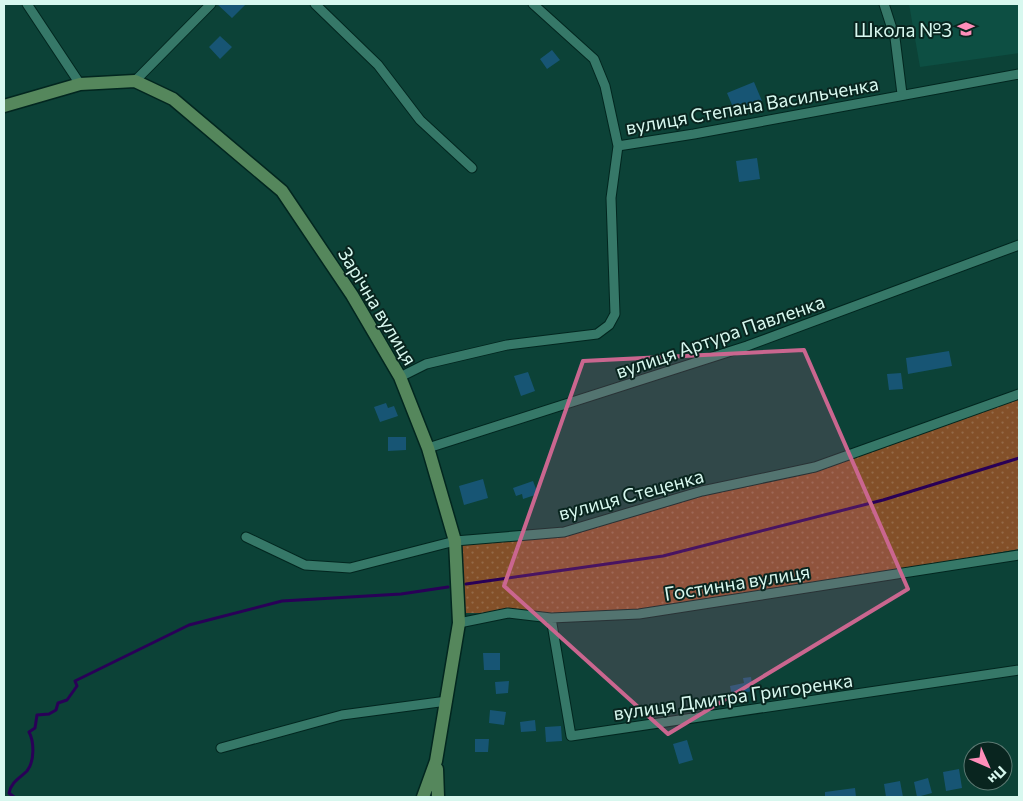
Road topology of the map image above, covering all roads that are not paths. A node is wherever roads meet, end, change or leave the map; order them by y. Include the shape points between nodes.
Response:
1 (27, 4) edge
2 (212, 4) edge
3 (315, 4) edge
4 (533, 4) edge
5 (884, 4) edge
6 (1019, 74) edge
7 (134, 81) junction
8 (80, 84) junction
9 (902, 94) junction
10 (4, 106) edge
11 (618, 146) junction
12 (472, 168) dead end
13 (1019, 245) edge
14 (400, 377) junction
15 (1019, 394) edge
16 (428, 448) junction
17 (246, 537) dead end
18 (455, 541) junction
19 (1019, 554) edge
20 (551, 618) junction
21 (459, 623) junction
22 (1019, 670) edge
23 (447, 701) junction
24 (221, 748) dead end
25 (436, 762) junction
26 (423, 797) edge
27 (438, 797) edge

1 - 8 street
2 - 7 street
3 - 12 street via 378,65 420,120
4 - 11 street via 594,59 606,86
5 - 9 street via 895,38
6 - 9 street, вулиця Степана Васильченка
7 - 8 street, Зарічна вулиця
7 - 14 street, Зарічна вулиця via 173,99 282,191 352,295
8 - 10 street, Зарічна вулиця
9 - 11 street, вулиця Степана Васильченка
11 - 14 street, вулиця Степана Васильченка via 611,198 614,314 609,325 597,334 508,345 435,362
13 - 16 street, вулиця Артура Павленка via 748,346
14 - 16 street, Зарічна вулиця
15 - 18 street, вулиця Стеценка via 815,467 702,491 564,532
16 - 18 street, Зарічна вулиця
17 - 18 street, вулиця Стеценка via 305,565 350,568
18 - 21 street, Зарічна вулиця
19 - 20 street, Гостинна вулиця via 639,614
20 - 21 street, Гостинна вулиця via 508,613
20 - 22 street, вулиця Дмитра Григоренка via 570,736
21 - 23 street, Зарічна вулиця
23 - 24 street via 342,715
23 - 25 street, Зарічна вулиця
25 - 26 street, Зарічна вулиця
25 - 27 street, Зарічна вулиця

